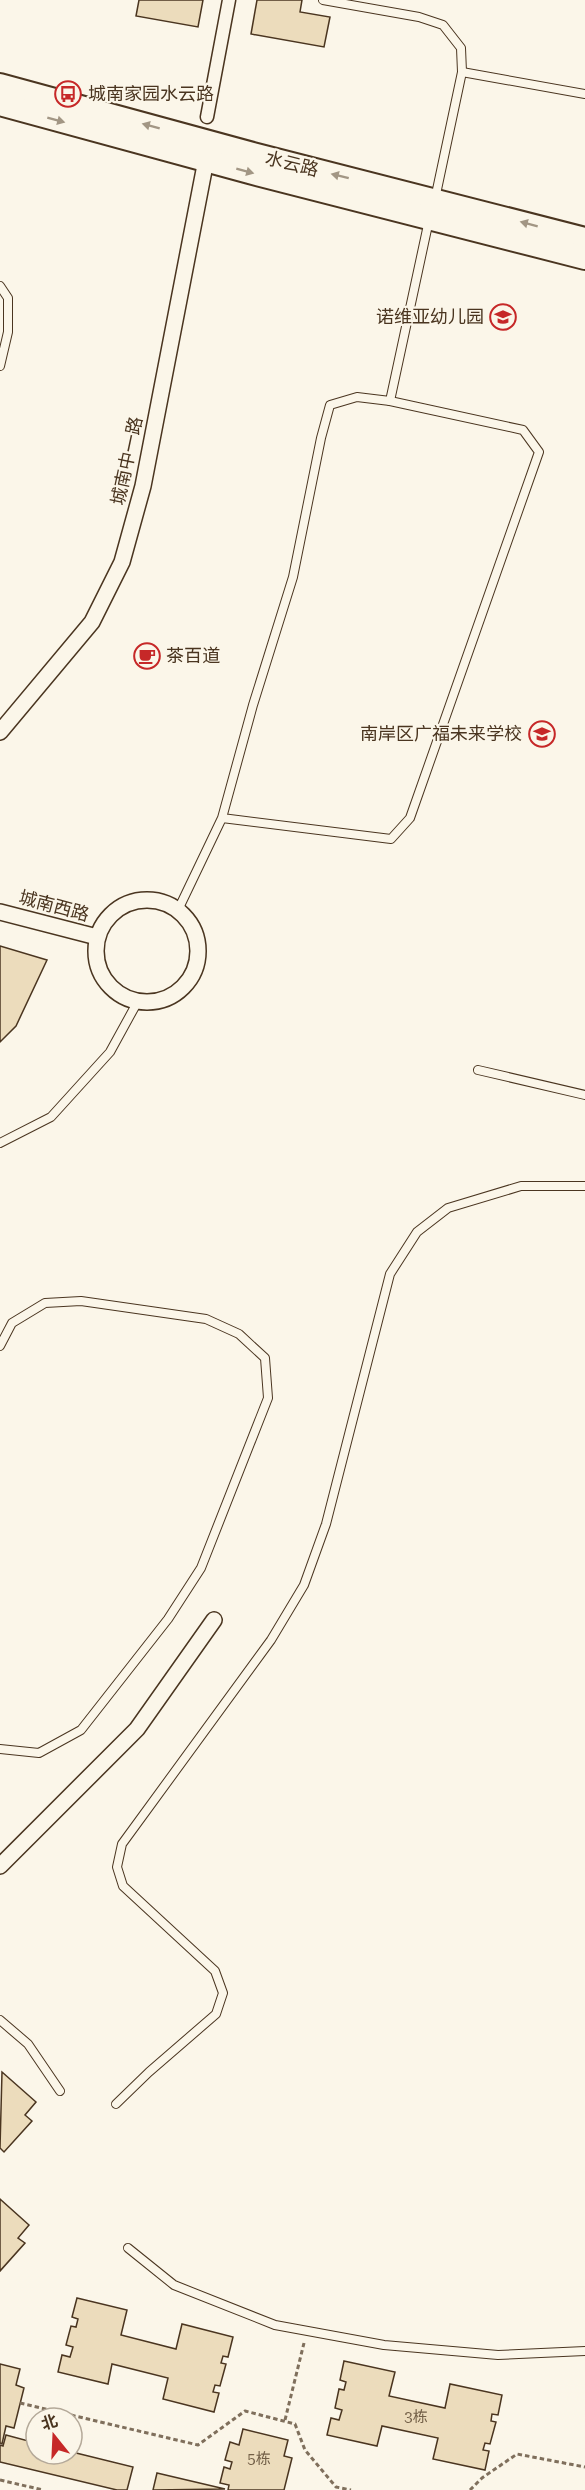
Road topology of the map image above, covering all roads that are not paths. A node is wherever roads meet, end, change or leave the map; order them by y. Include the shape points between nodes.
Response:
1 (229, 0) edge
2 (328, 0) edge
3 (462, 72) junction
4 (0, 85) edge
5 (585, 94) edge
6 (0, 104) edge
7 (207, 117) dead end
8 (206, 160) junction
9 (432, 209) junction
10 (585, 239) edge
11 (585, 258) edge
12 (0, 286) edge
13 (0, 366) edge
14 (390, 400) junction
15 (0, 732) edge
16 (222, 818) junction
17 (178, 910) junction
18 (0, 912) edge
19 (97, 937) junction
20 (138, 1001) junction
21 (478, 1070) dead end
22 (585, 1095) edge
23 (0, 1143) edge
24 (585, 1186) edge
25 (0, 1346) edge
26 (214, 1620) dead end
27 (0, 1749) edge
28 (0, 1866) edge
29 (0, 2020) edge
30 (60, 2091) dead end
31 (116, 2104) dead end
32 (128, 2248) dead end
33 (585, 2351) edge

1 - 7 street
2 - 3 lane via 443,25 461,48
3 - 5 lane
3 - 9 lane
9 -> 4 main road, 水云路 via 252,154
6 -> 8 main road, 水云路
8 -> 9 main road, 水云路
8 - 15 street, 城南中一路 via 143,486 122,562 92,622
10 -> 9 main road, 水云路
9 - 11 main road, 水云路
9 - 14 lane
12 - 13 lane via 8,298 8,332
14 - 16 lane via 357,397 330,405 292,577
14 - 16 lane via 523,430 539,452 410,818 391,839
16 - 17 lane
17 - 19 street via 163,902 130,902 104,922
17 - 20 street via 196,937 194,971 171,996
18 - 19 street, 城南西路
19 - 20 street via 99,970 108,984
20 - 23 lane via 110,1052 51,1117
21 - 22 lane
24 - 31 lane via 521,1186 448,1208 417,1232 390,1274 326,1524 304,1585 271,1641 122,1844 117,1867 123,1886 215,1971 223,1993 216,2014
25 - 27 lane via 12,1323 45,1303 81,1301 206,1319 239,1334 265,1358 268,1398 201,1568 168,1619 81,1730 39,1753
26 - 28 street via 137,1729
29 - 30 lane via 28,2044
32 - 33 lane via 174,2285 275,2325 384,2345 498,2355

